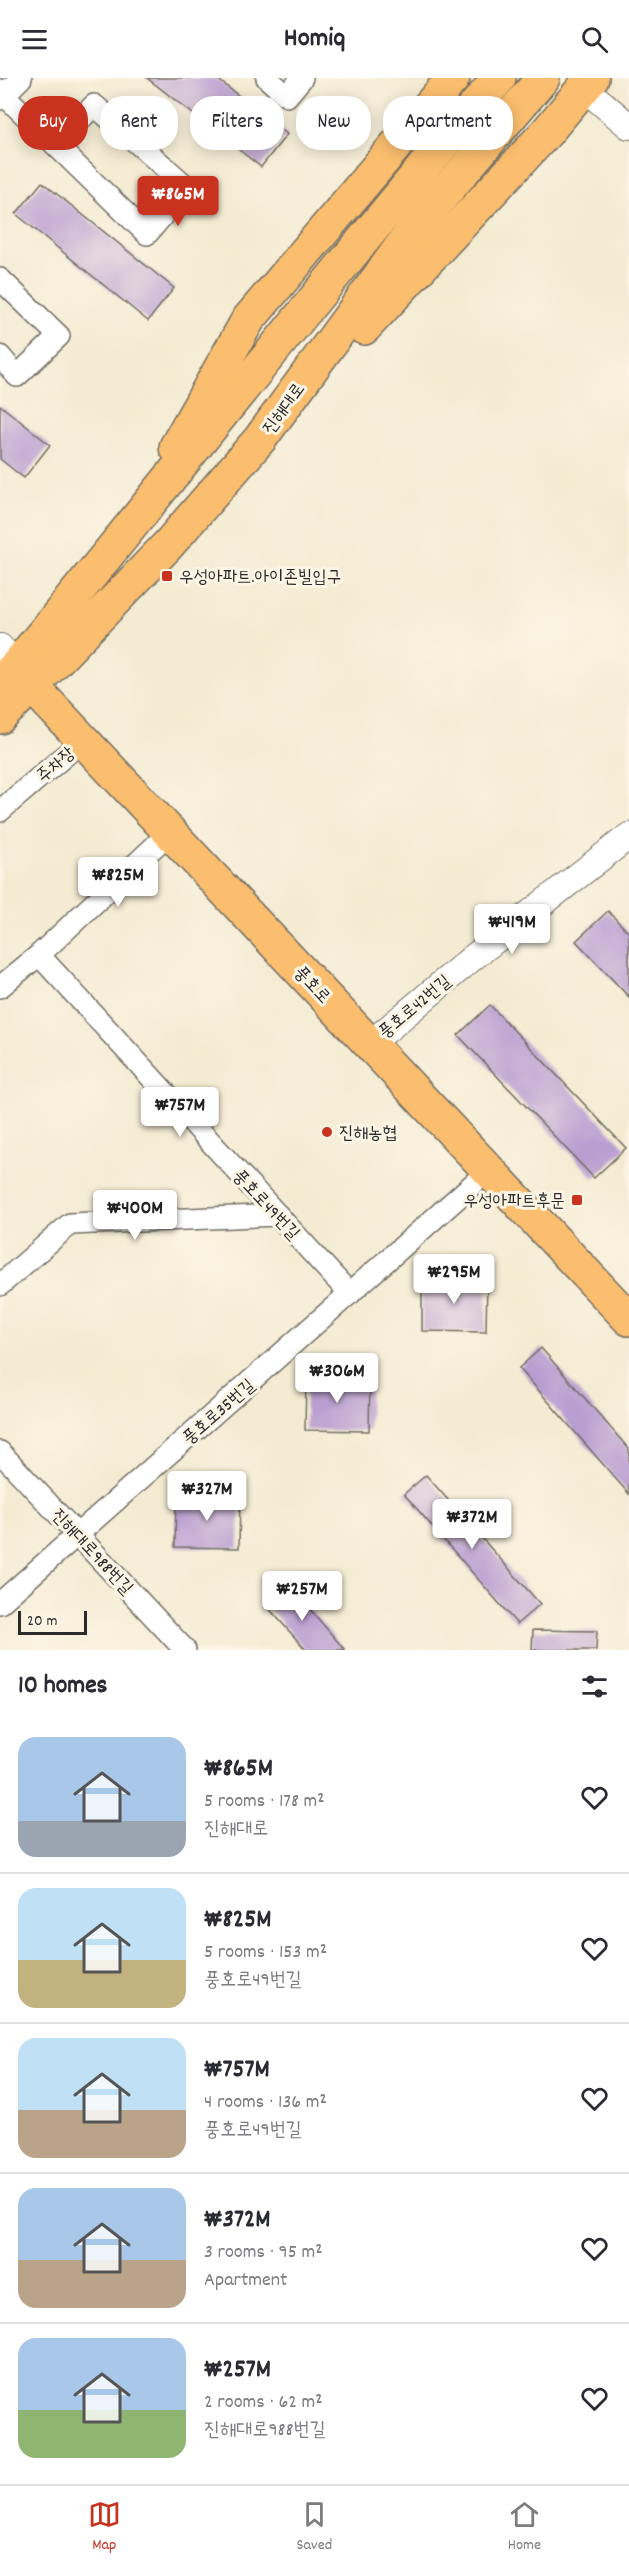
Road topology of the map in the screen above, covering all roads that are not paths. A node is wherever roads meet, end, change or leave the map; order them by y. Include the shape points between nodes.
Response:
1 (21, 78) edge
2 (267, 78) edge
3 (302, 78) edge
4 (453, 78) edge
5 (499, 78) edge
6 (543, 78) edge
7 (588, 83) edge
8 (1, 95) edge
9 (18, 110) edge
10 (629, 126) edge
11 (56, 145) joint
12 (0, 279) edge
13 (0, 356) edge
14 (260, 439) junction
15 (127, 533) junction
16 (12, 670) edge
17 (0, 717) edge
18 (84, 740) junction
19 (0, 812) edge
20 (170, 832) junction
21 (629, 836) edge
22 (39, 955) junction
23 (0, 987) edge
24 (370, 1044) junction
25 (489, 1170) junction
26 (278, 1215) junction
27 (0, 1285) edge
28 (350, 1294) junction
29 (629, 1319) edge
30 (0, 1452) edge
31 (78, 1535) junction
32 (0, 1604) edge
33 (185, 1650) edge

1 - 8 street
2 - 3 street via 287,96
4 - 15 main road via 248,320
5 - 15 main road, 진해대로 via 396,198
6 - 14 main road, 진해대로 via 417,225
7 - 10 street
7 - 14 main road
8 - 9 street
11 - 11 street via 147,234 187,187 94,105
12 - 13 street via 59,336 17,376
14 - 16 main road, 진해대로 via 168,545
15 - 16 main road, 진해대로
16 - 17 main road, 진해대로
16 - 18 main road, 풍호로
18 - 19 street, 주차장
18 - 20 main road, 풍호로
20 - 22 street
20 - 24 main road, 풍호로
21 - 24 street, 풍호로42번길 via 471,959
22 - 23 street
22 - 26 street, 풍호로49번길
24 - 25 main road, 풍호로
25 - 28 street, 풍호로35번길
25 - 29 main road, 풍호로
26 - 27 street via 70,1224
26 - 28 street, 풍호로49번길
28 - 31 street, 풍호로35번길
30 - 31 street, 진해대로988번길
31 - 32 street, 풍호로35번길
31 - 33 street, 진해대로988번길

